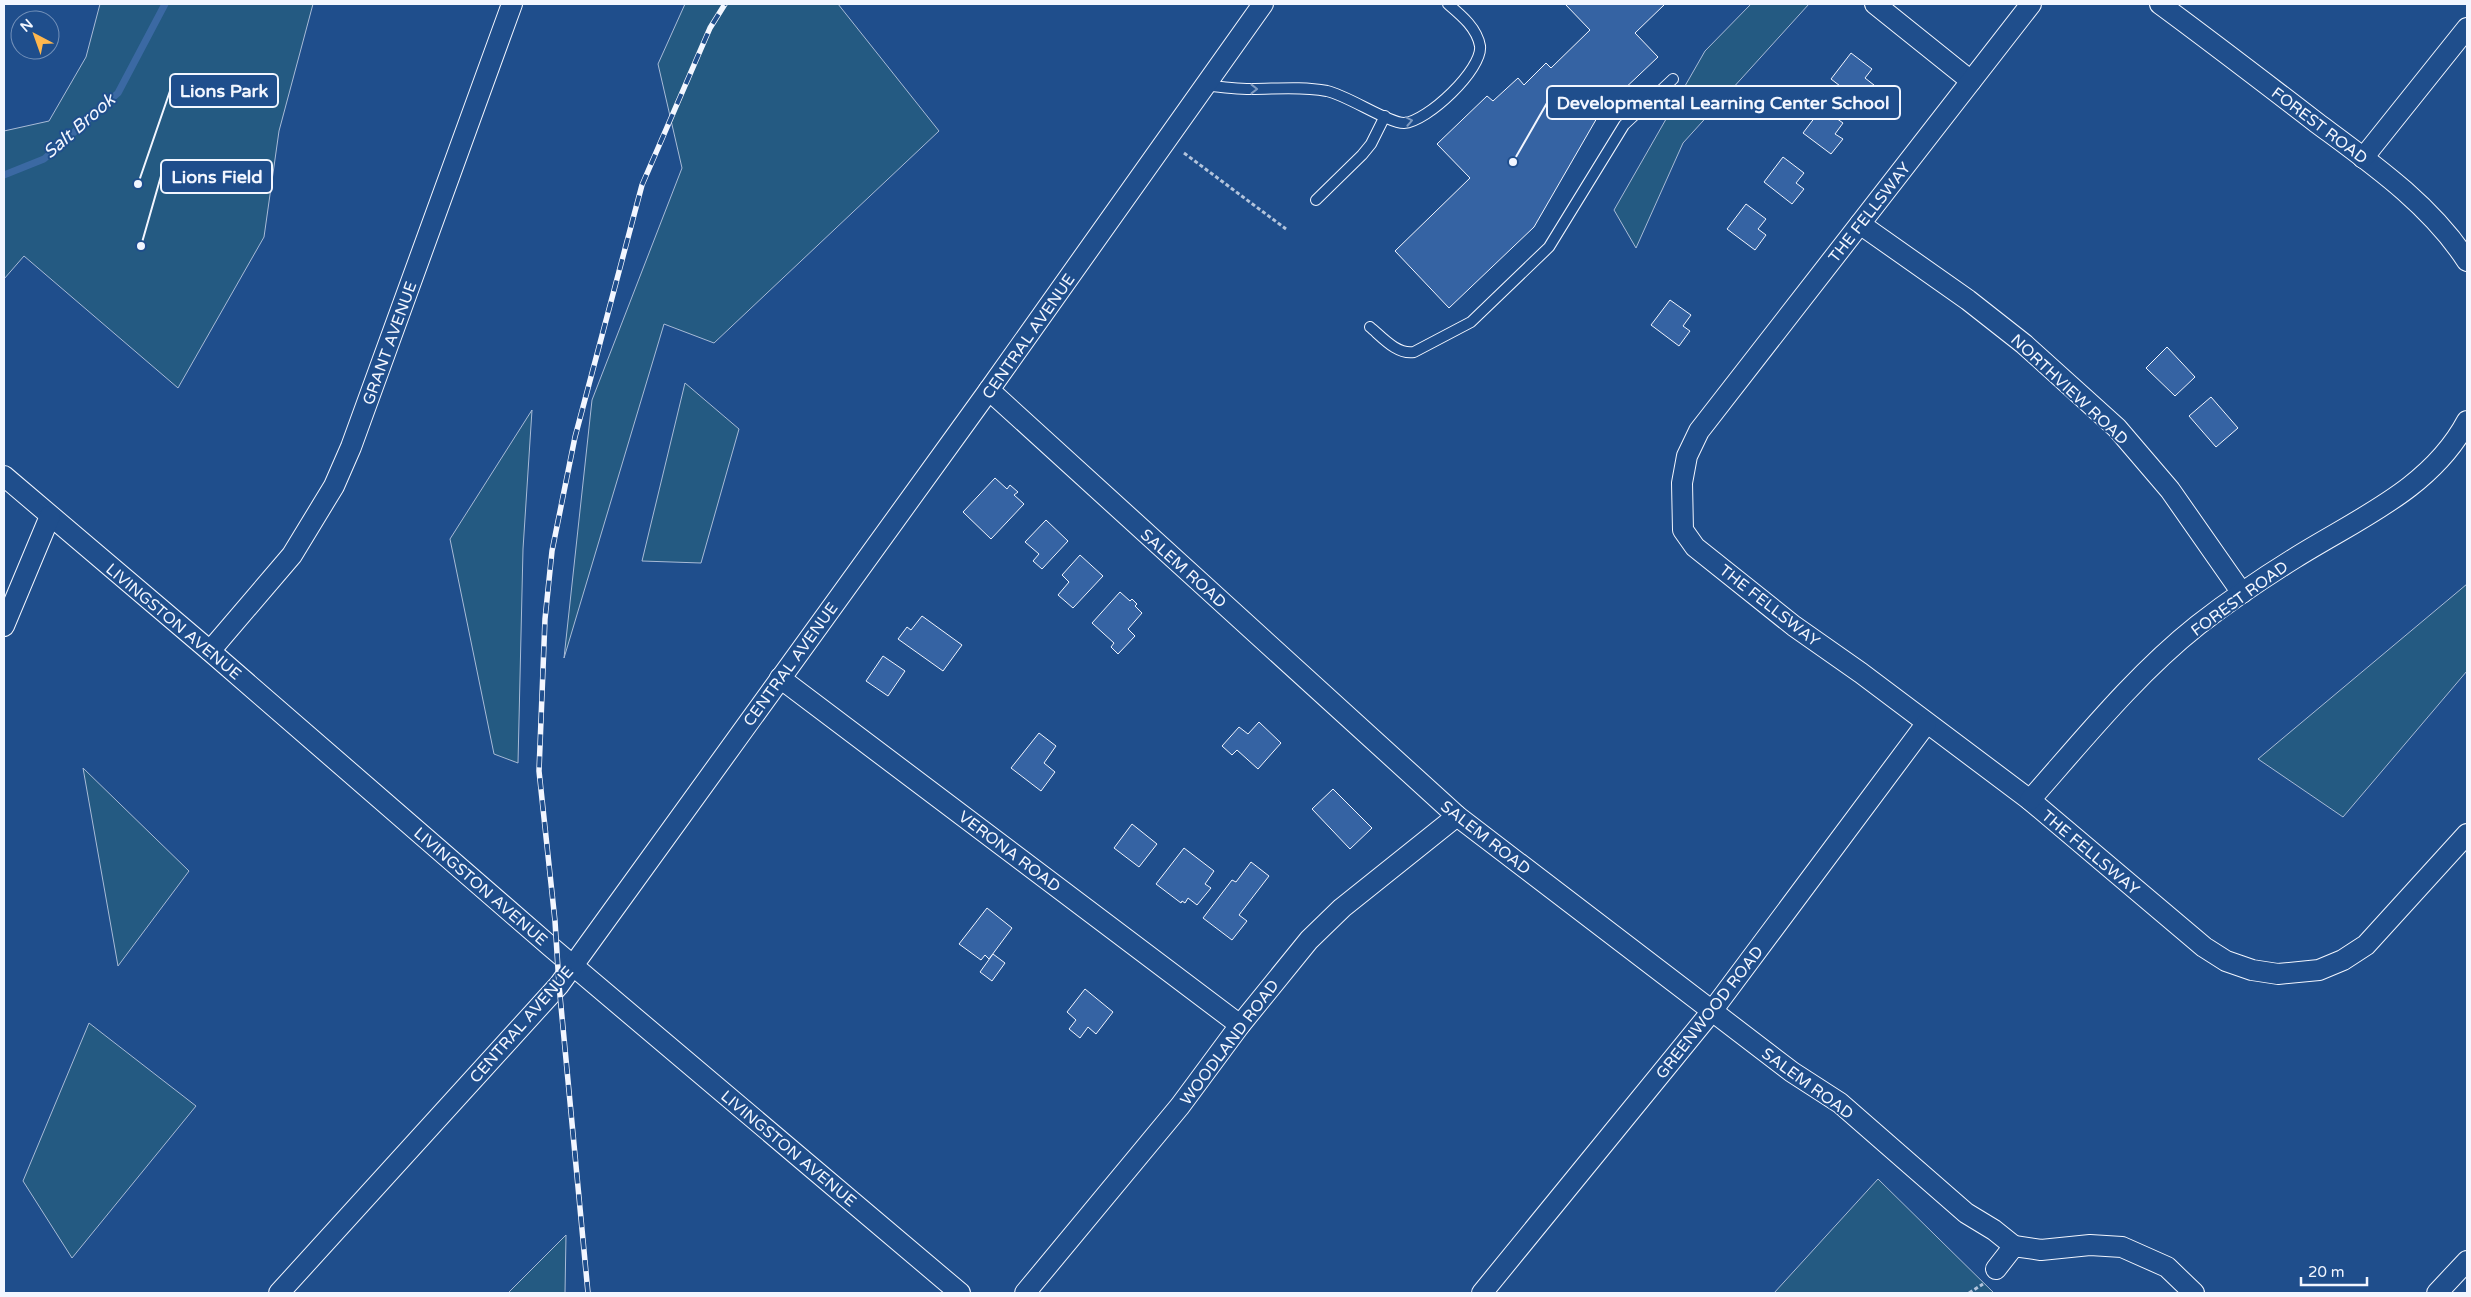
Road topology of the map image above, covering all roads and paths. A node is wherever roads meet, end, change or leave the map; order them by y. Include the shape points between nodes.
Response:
1 (512, 4) edge
2 (1263, 4) edge
3 (1448, 4) edge
4 (1875, 4) edge
5 (2031, 4) edge
6 (2160, 4) edge
7 (2467, 28) edge
8 (1673, 79) dead end
9 (1971, 80) junction
10 (1205, 86) junction
11 (1385, 116) junction
12 (1184, 153) dead end
13 (2363, 158) junction
14 (1316, 200) dead end
15 (1860, 224) junction
16 (1286, 229) dead end
17 (2467, 261) edge
18 (1370, 327) dead end
19 (989, 390) junction
20 (2467, 421) edge
21 (4, 476) edge
22 (50, 516) junction
23 (2242, 593) junction
24 (4, 626) edge
25 (210, 651) junction
26 (780, 678) junction
27 (1926, 724) junction
28 (2030, 800) junction
29 (1457, 816) junction
30 (2467, 834) edge
31 (573, 965) junction
32 (1712, 1012) junction
33 (1240, 1025) junction
34 (2014, 1246) junction
35 (2467, 1261) edge
36 (1996, 1269) dead end
37 (279, 1293) edge
38 (960, 1293) edge
39 (1025, 1293) edge
40 (1482, 1293) edge
41 (2194, 1293) edge
42 (2437, 1293) edge

1 - 25 street, GRANT AVENUE via 334,486 292,555
2 - 10 street, CENTRAL AVENUE
11 -> 3 lane via 1403,123 1422,117 1432,111 1474,67 1480,54 1476,35
4 - 9 street
5 - 9 street, THE FELLSWAY
6 - 13 street, FOREST ROAD
7 - 13 street
8 - 18 lane via 1624,125 1549,247 1471,322 1408,353
9 - 15 street, THE FELLSWAY
10 -> 11 lane via 1304,88 1328,92
10 - 19 street, CENTRAL AVENUE
11 - 14 lane via 1362,155
12 - 16 path
13 - 17 street, FOREST ROAD via 2431,215
15 - 23 street, NORTHVIEW ROAD via 2024,344 2117,428 2170,490
15 - 27 street, THE FELLSWAY via 1698,431 1687,456 1682,483 1683,530 1695,547
19 - 26 street, CENTRAL AVENUE
19 - 29 street, SALEM ROAD
20 - 23 street, FOREST ROAD via 2448,453 2420,480
21 - 22 street, LIVINGSTON AVENUE
22 - 24 street
22 - 25 street, LIVINGSTON AVENUE
23 - 28 street, FOREST ROAD via 2196,627 2145,674
25 - 31 street, LIVINGSTON AVENUE
26 - 31 street, CENTRAL AVENUE
26 - 33 street, VERONA ROAD
27 - 28 street, THE FELLSWAY
27 - 32 street, GREENWOOD ROAD
28 - 30 street, THE FELLSWAY via 2204,947 2226,961 2278,974 2318,970 2344,960 2366,945
29 - 32 street, SALEM ROAD
29 - 33 street, WOODLAND ROAD via 1342,908 1304,946
31 - 37 street, CENTRAL AVENUE
31 - 38 street, LIVINGSTON AVENUE
32 - 34 street, SALEM ROAD via 1792,1072 1840,1103 1966,1213
32 - 40 street, GREENWOOD ROAD
33 - 39 street, WOODLAND ROAD via 1180,1106
34 - 36 street
34 - 41 street via 2042,1250 2090,1245 2122,1247 2167,1267
35 - 42 street

